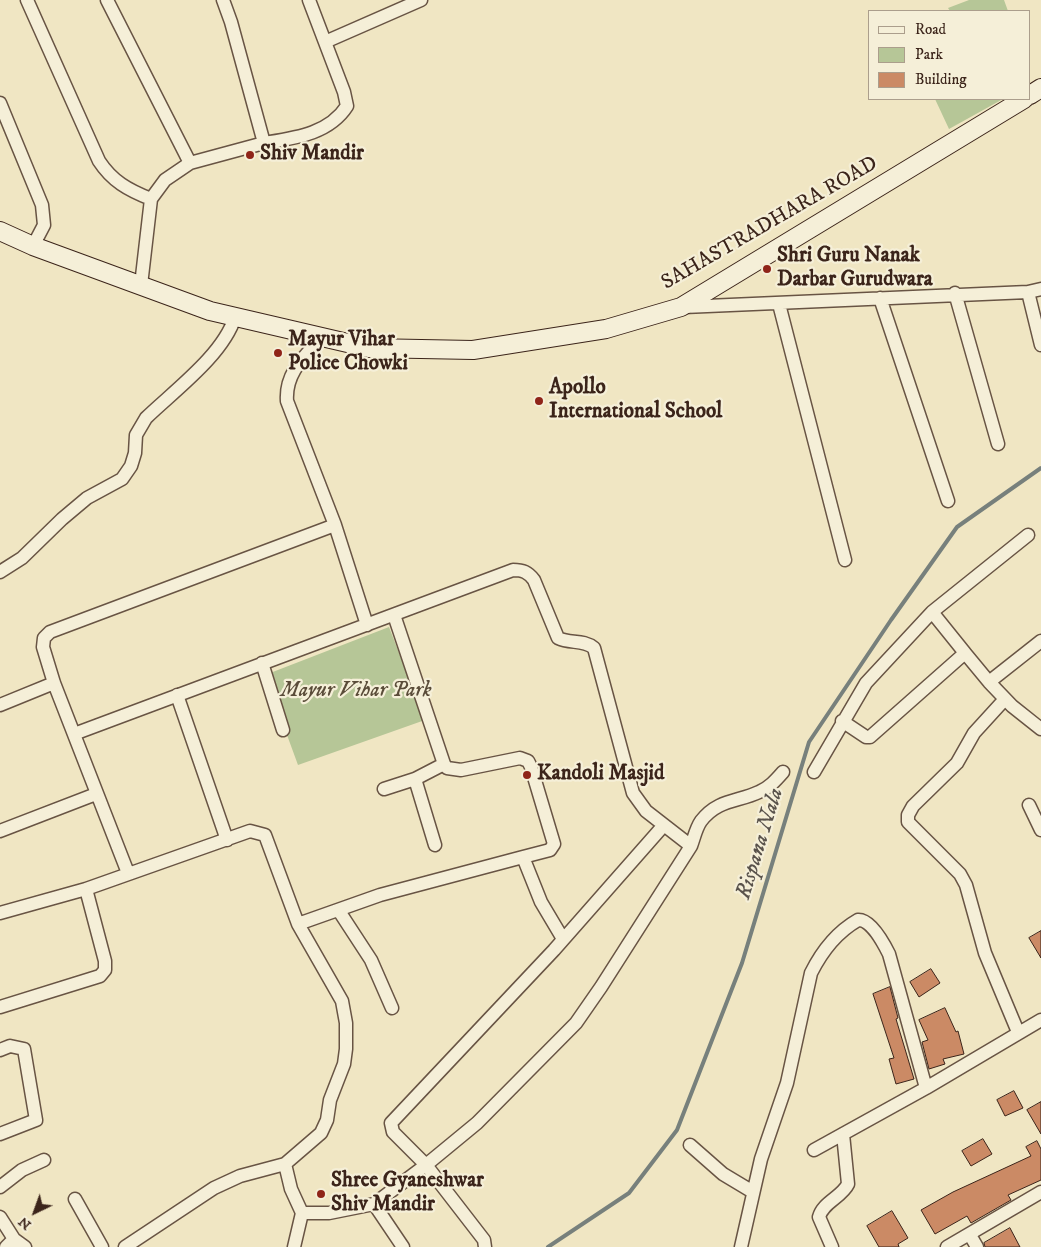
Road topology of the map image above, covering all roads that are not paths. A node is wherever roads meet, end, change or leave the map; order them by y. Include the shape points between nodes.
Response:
1 (27, 0) edge
2 (107, 0) edge
3 (223, 0) edge
4 (309, 0) edge
5 (421, 0) edge
6 (325, 42) junction
7 (1022, 100) edge
8 (0, 103) edge
9 (264, 143) junction
10 (190, 163) junction
11 (151, 199) junction
12 (0, 231) edge
13 (33, 246) junction
14 (141, 285) junction
15 (1041, 288) edge
16 (1028, 292) junction
17 (956, 293) junction
18 (880, 298) junction
19 (779, 304) junction
20 (681, 307) junction
21 (235, 317) junction
22 (322, 337) junction
23 (1041, 345) edge
24 (998, 444) dead end
25 (948, 501) dead end
26 (335, 525) junction
27 (1028, 535) dead end
28 (845, 560) dead end
29 (0, 572) edge
30 (932, 612) junction
31 (394, 615) junction
32 (367, 625) junction
33 (1041, 641) edge
34 (965, 653) junction
35 (262, 664) junction
36 (989, 682) junction
37 (54, 683) junction
38 (177, 695) junction
39 (1005, 699) junction
40 (0, 705) edge
41 (842, 721) junction
42 (1041, 729) edge
43 (283, 730) dead end
44 (74, 734) junction
45 (444, 764) junction
46 (783, 772) dead end
47 (814, 772) dead end
48 (416, 779) junction
49 (384, 790) dead end
50 (96, 794) junction
51 (1030, 804) dead end
52 (664, 825) junction
53 (1041, 830) edge
54 (0, 831) edge
55 (227, 840) junction
56 (435, 845) dead end
57 (691, 846) junction
58 (523, 857) junction
59 (128, 873) junction
60 (86, 889) junction
61 (339, 911) junction
62 (0, 913) edge
63 (298, 924) junction
64 (563, 939) junction
65 (0, 1008) edge
66 (392, 1008) dead end
67 (1040, 1023) edge
68 (1018, 1032) junction
69 (0, 1050) edge
70 (926, 1088) junction
71 (0, 1134) edge
72 (843, 1134) junction
73 (690, 1145) dead end
74 (814, 1150) dead end
75 (44, 1160) dead end
76 (285, 1164) junction
77 (426, 1165) junction
78 (0, 1187) edge
79 (753, 1192) junction
80 (1041, 1192) edge
81 (75, 1199) dead end
82 (374, 1204) junction
83 (302, 1213) junction
84 (0, 1217) edge
85 (970, 1235) junction
86 (10, 1243) edge
87 (395, 1244) edge
88 (25, 1247) edge
89 (102, 1247) edge
90 (125, 1247) edge
91 (294, 1247) edge
92 (485, 1247) edge
93 (741, 1247) edge
94 (832, 1247) edge
95 (948, 1247) edge
96 (977, 1247) edge

1 - 11 street via 99,160 117,182
2 - 10 street
3 - 9 street
4 - 6 street
5 - 6 street
6 - 9 street via 347,106 326,128
7 - 20 main road, SAHASTRADHARA ROAD
8 - 13 street via 42,205 44,225
9 - 10 street
10 - 11 street via 165,180
11 - 14 street
12 - 13 main road, SAHASTRADHARA ROAD
13 - 14 main road, SAHASTRADHARA ROAD
14 - 21 main road, SAHASTRADHARA ROAD
15 - 16 street
16 - 17 street
16 - 23 street
17 - 18 street
17 - 24 street
18 - 19 street
18 - 25 street
19 - 20 street
19 - 28 street
20 - 22 main road, SAHASTRADHARA ROAD via 606,329 473,350 369,348
21 - 22 main road, SAHASTRADHARA ROAD
21 - 29 street via 221,346 139,427 131,466 122,479 87,498 22,558
22 - 26 street via 298,363 286,388 287,401
26 - 32 street
26 - 37 street via 50,632 44,638 43,647
27 - 30 street
30 - 34 street
30 - 41 street via 866,683
31 - 32 street
31 - 45 street
31 - 52 street via 513,570 528,573 534,580 558,638 565,642 587,642 594,648 633,793 646,811
32 - 35 street
33 - 36 street
34 - 36 street
34 - 41 street via 870,737
35 - 38 street
35 - 43 street
36 - 39 street
37 - 40 street
37 - 44 street
38 - 44 street
38 - 55 street
39 - 42 street
39 - 68 street via 974,733 957,763 913,806 908,822 960,874 966,885 985,953
41 - 47 street
44 - 50 street
45 - 48 street
45 - 58 street via 454,771 513,758 528,761 554,844 550,850
46 - 57 street via 759,793 715,807 701,822
48 - 49 street
48 - 56 street
50 - 54 street
50 - 59 street
51 - 53 street
52 - 57 street
52 - 64 street
55 - 59 street
55 - 63 street via 250,831 264,835
57 - 77 street via 576,1023 477,1123
58 - 61 street via 380,895
58 - 64 street via 541,902
59 - 60 street
60 - 62 street
60 - 65 street via 105,970 100,976
61 - 63 street
61 - 66 street via 371,960
63 - 76 street via 342,1001 346,1049 321,1132
64 - 77 street via 391,1124 393,1132
67 - 68 street
68 - 70 street
69 - 71 street via 10,1046 24,1048 36,1120
70 - 72 street
70 - 79 street via 889,954 866,922 858,920 835,938 811,973 787,1083
72 - 74 street
72 - 94 street via 848,1184 823,1208 819,1217
73 - 79 street via 723,1174
75 - 78 street via 22,1170
76 - 83 street via 291,1189
76 - 90 street via 240,1176 214,1188
77 - 82 street
77 - 92 street via 484,1240
79 - 93 street via 750,1218
80 - 85 street
81 - 89 street
82 - 83 street via 349,1211
82 - 87 street
83 - 91 street
84 - 86 street
85 - 95 street
85 - 96 street
86 - 88 street

